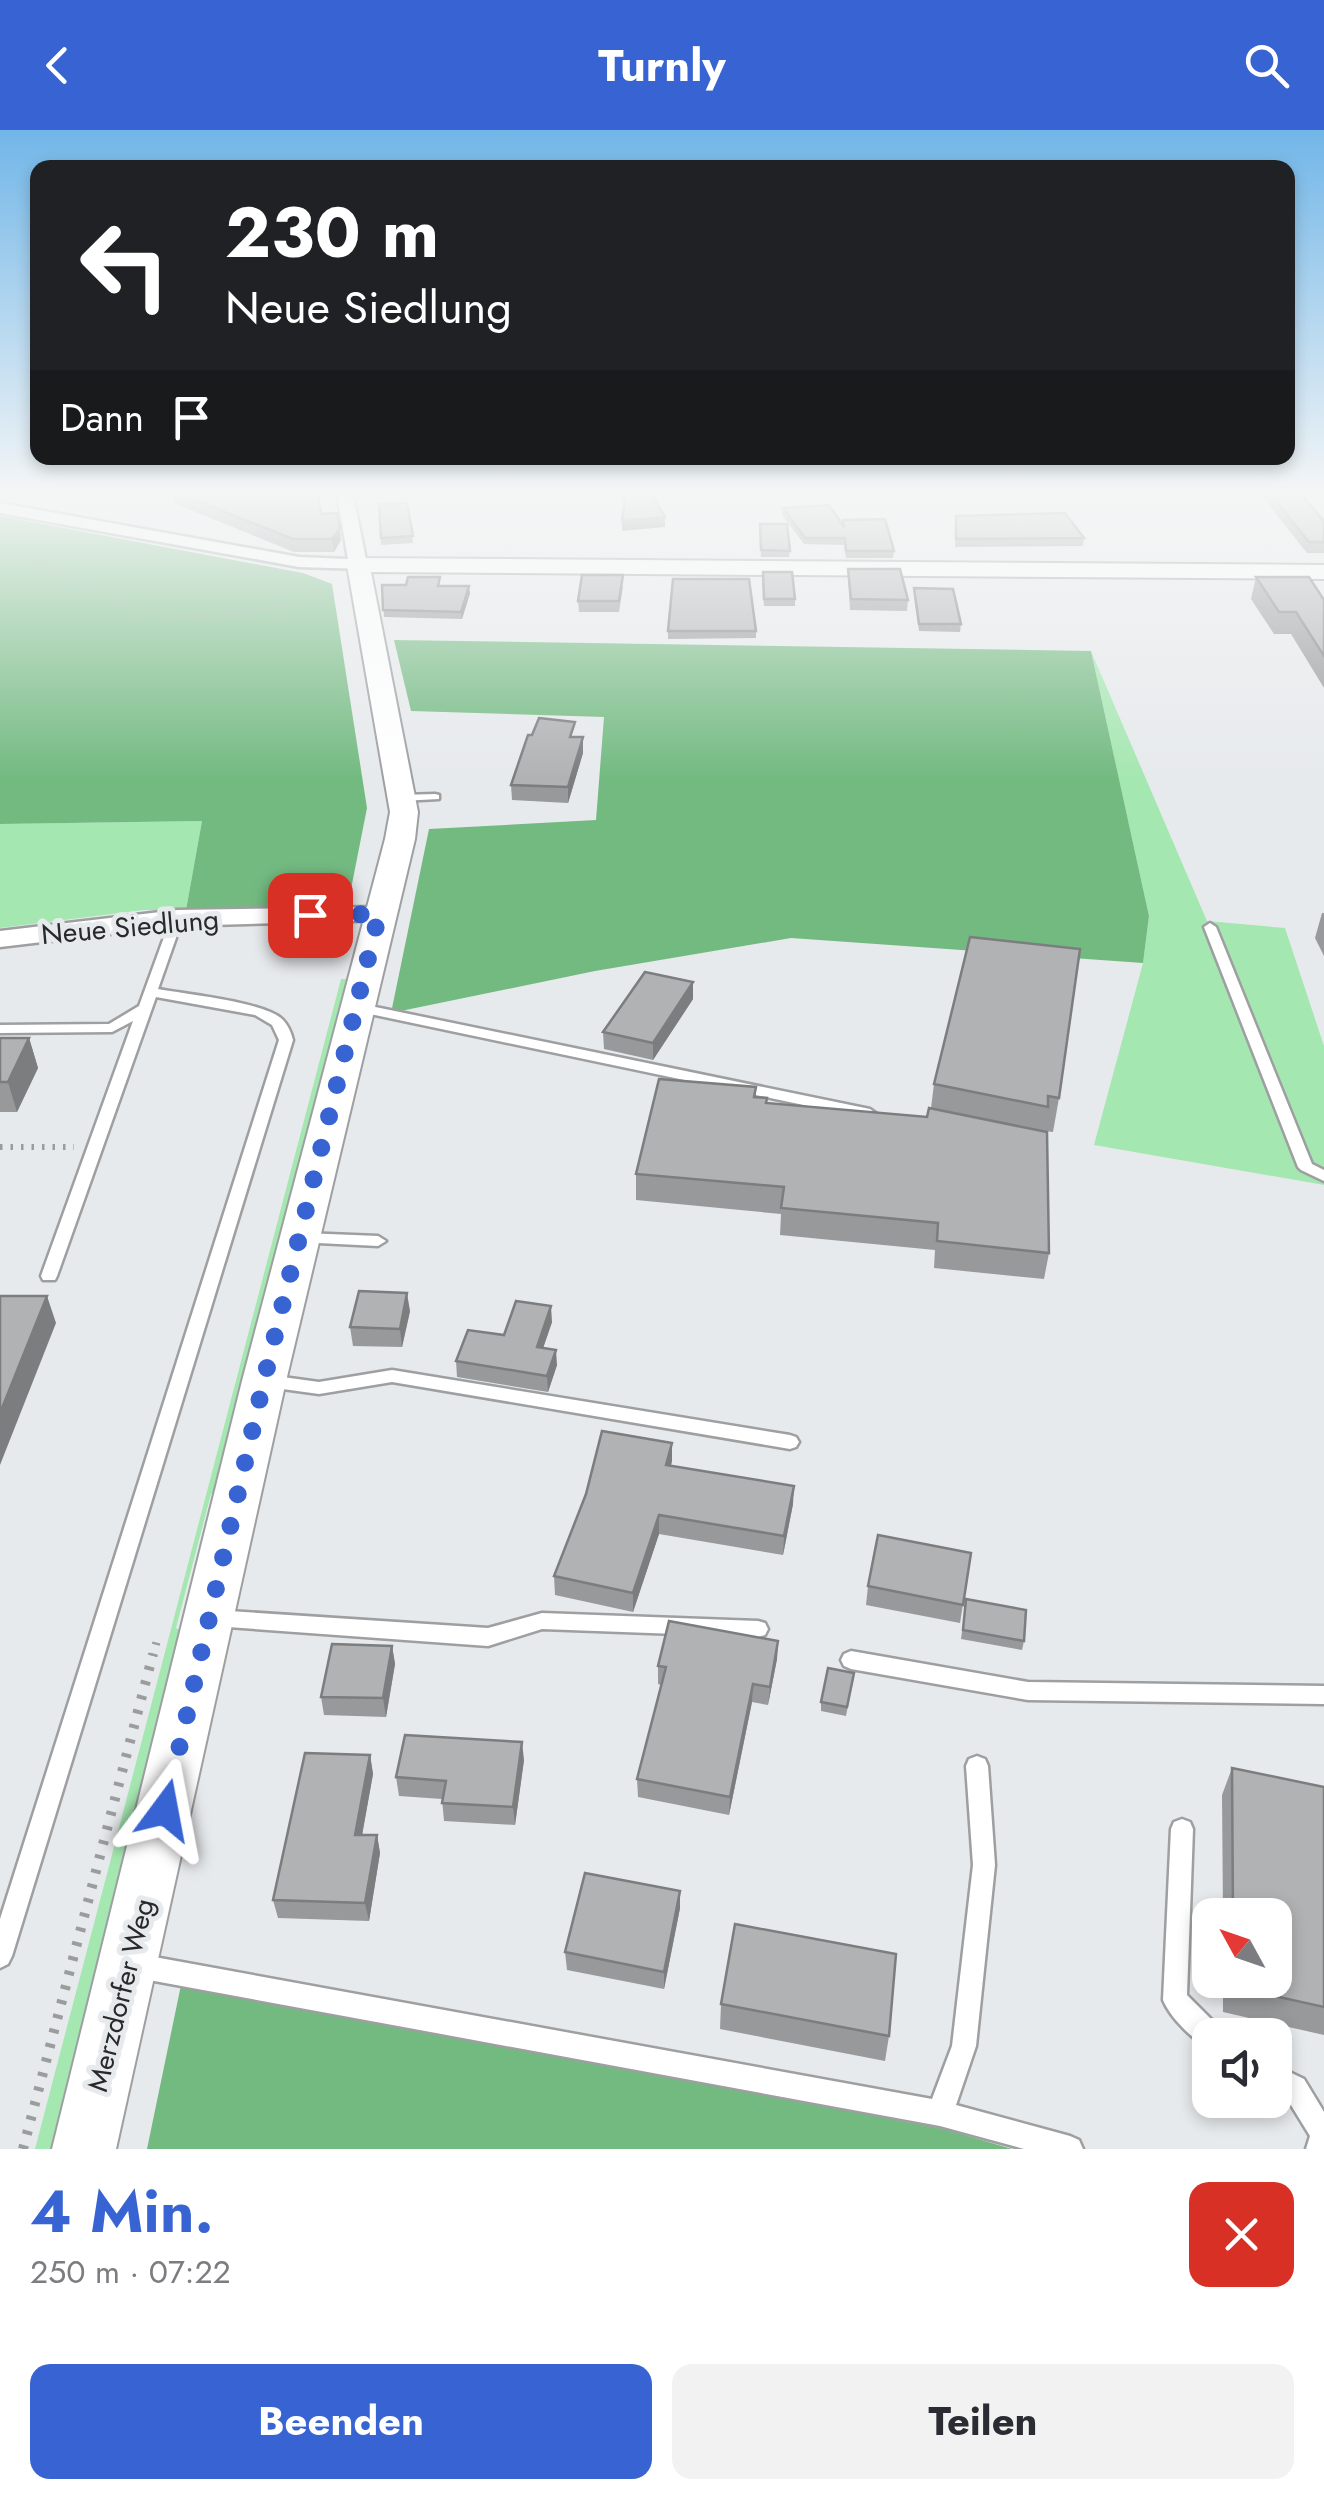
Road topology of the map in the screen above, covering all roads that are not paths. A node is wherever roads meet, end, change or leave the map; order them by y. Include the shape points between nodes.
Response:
1 (364, 589) edge
2 (379, 914) junction
3 (177, 918) junction
4 (1210, 926) dead end
5 (0, 940) edge
6 (147, 1001) junction
7 (356, 1008) junction
8 (0, 1029) edge
9 (893, 1118) edge
10 (1324, 1176) edge
11 (300, 1238) junction
12 (378, 1242) dead end
13 (49, 1276) dead end
14 (264, 1380) junction
15 (790, 1442) dead end
16 (210, 1618) junction
17 (758, 1629) dead end
18 (851, 1660) dead end
19 (1324, 1695) edge
20 (977, 1766) dead end
21 (1182, 1829) dead end
22 (0, 1956) edge
23 (129, 1964) junction
24 (1192, 2018) edge
25 (1292, 2086) edge
26 (940, 2112) junction
27 (84, 2149) edge
28 (1070, 2149) edge
29 (1319, 2149) edge

1 - 2 street, Merzdorfer Weg via 418,798 404,812
2 - 3 street, Neue Siedlung
2 - 7 street, Merzdorfer Weg
3 - 5 street, Neue Siedlung
3 - 6 lane
4 - 10 lane via 1306,1167
6 - 8 lane via 112,1028
6 - 13 lane
6 - 22 lane via 258,1012 274,1018 286,1040
7 - 9 lane
7 - 11 street, Merzdorfer Weg
11 - 12 lane
11 - 14 street, Merzdorfer Weg
14 - 15 lane via 319,1388 392,1376
14 - 16 street, Merzdorfer Weg
16 - 17 lane via 488,1637 542,1622
16 - 23 street, Merzdorfer Weg
18 - 19 lane via 1028,1690
20 - 26 lane via 984,1865 964,2046
21 - 24 lane via 1175,2000
23 - 26 lane
23 - 27 street, Merzdorfer Weg
25 - 29 lane via 1324,2134
26 - 28 lane

